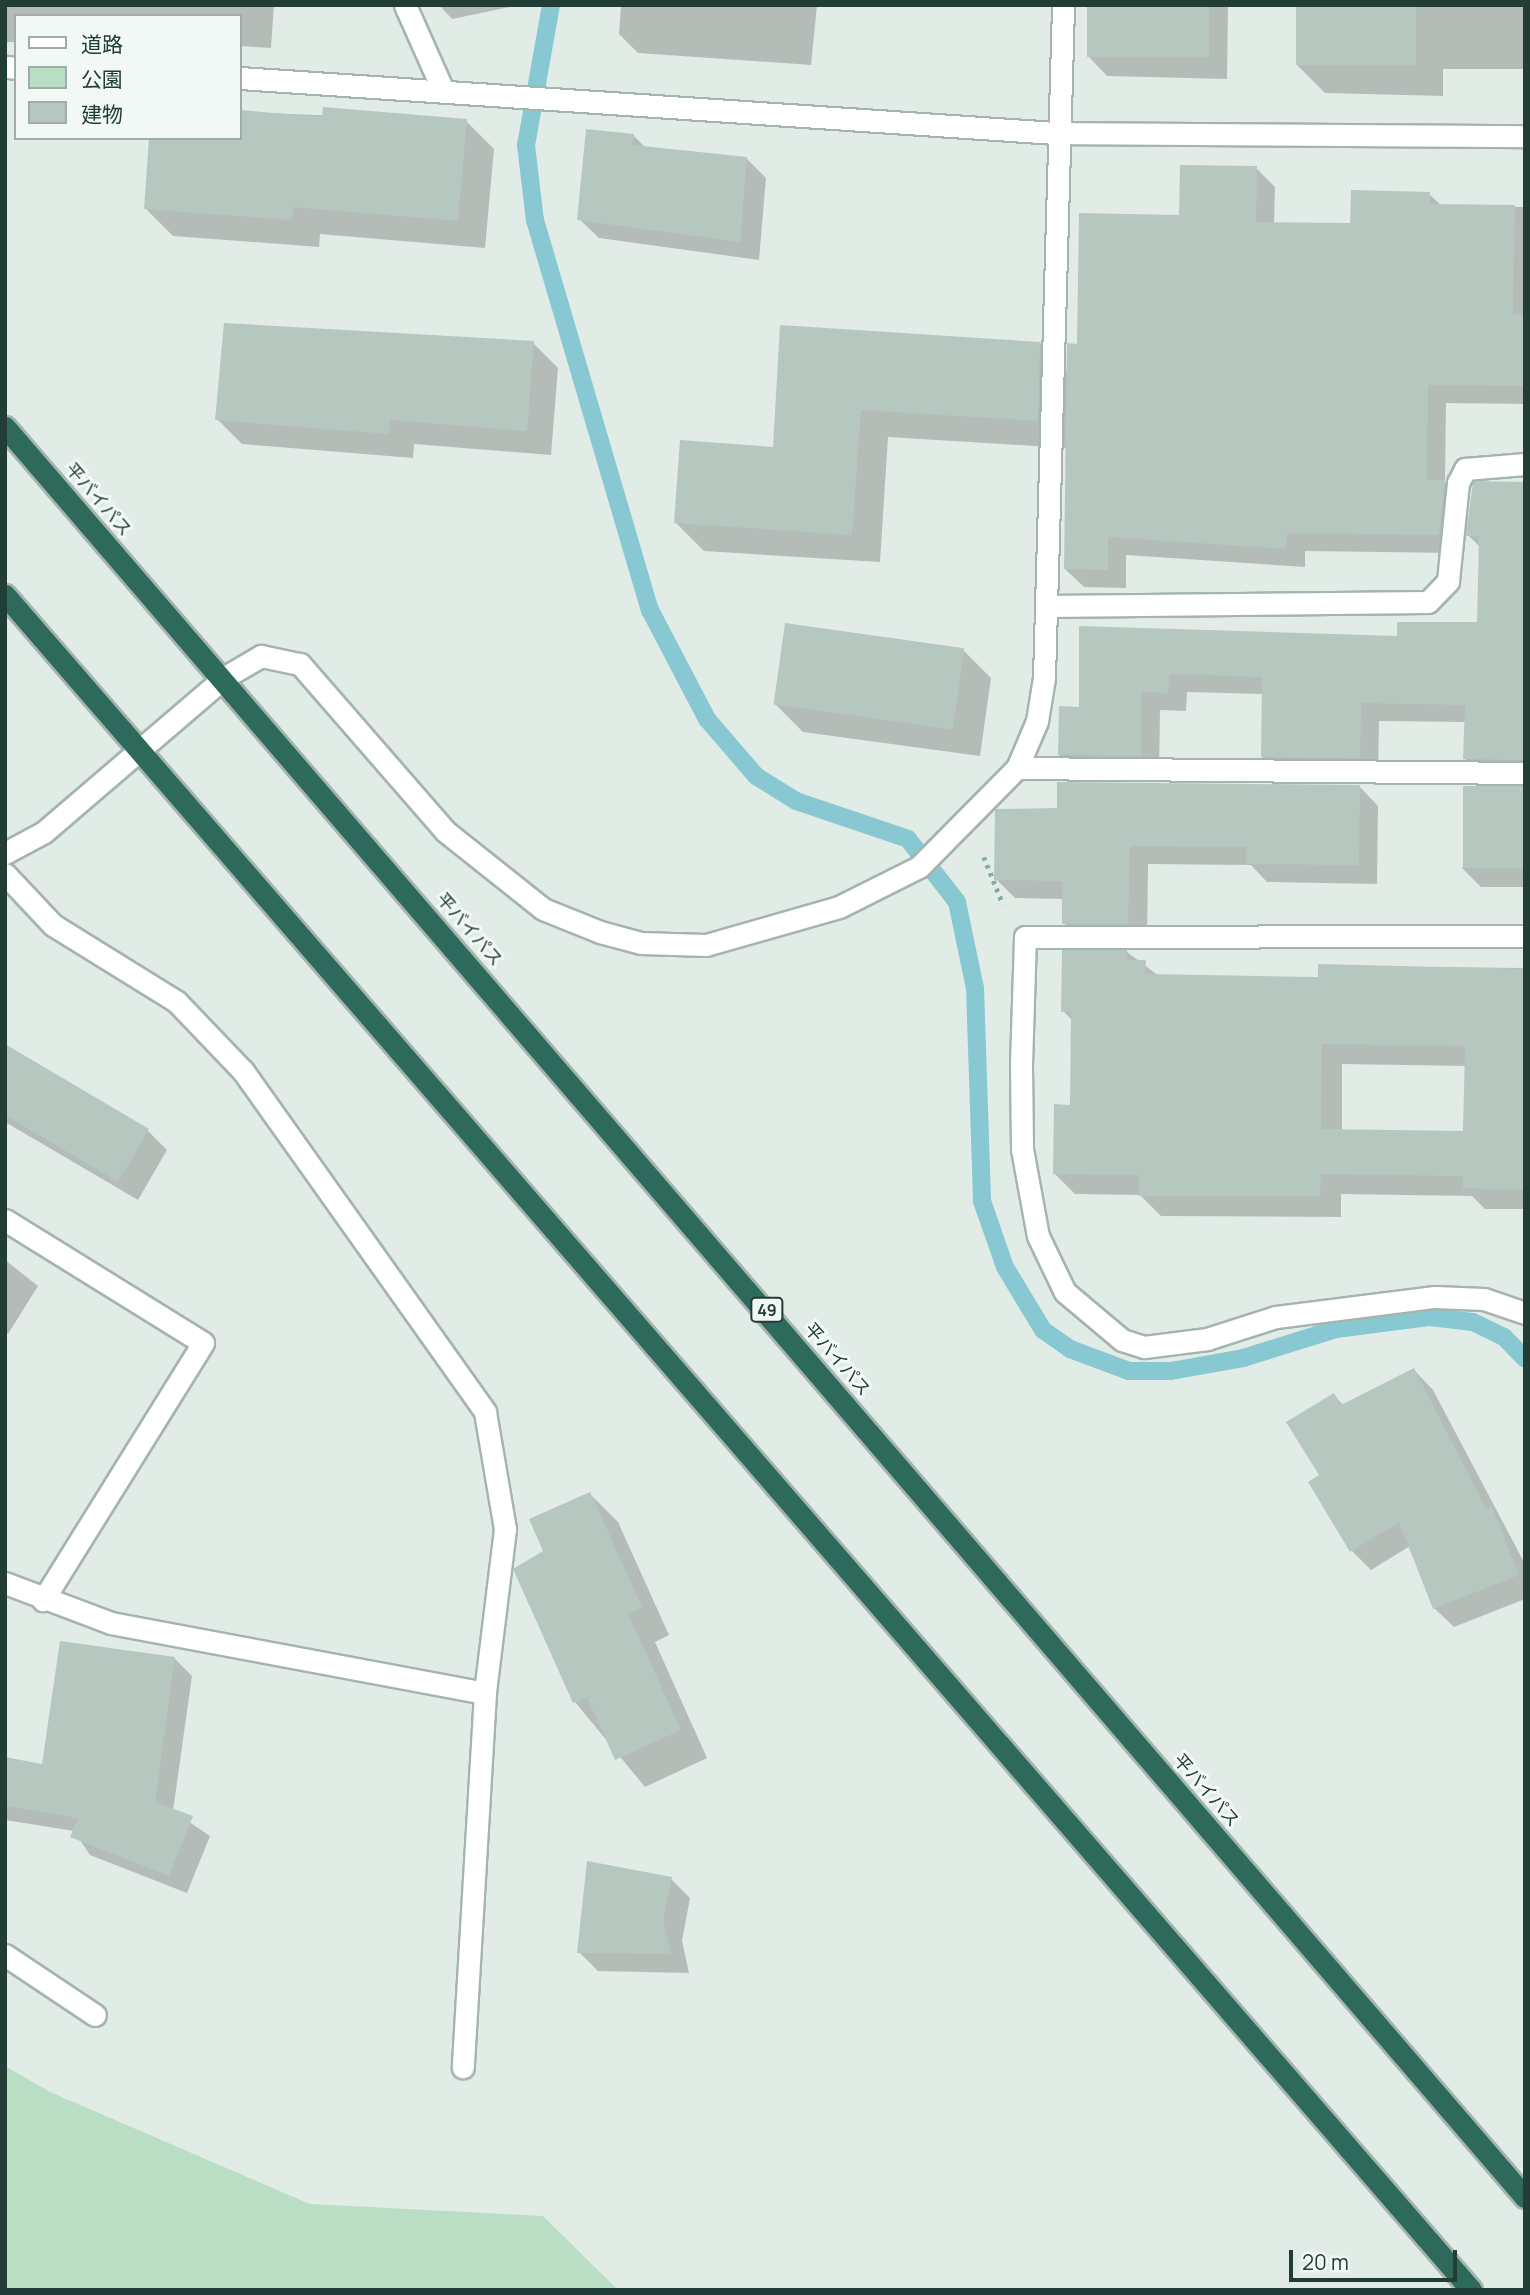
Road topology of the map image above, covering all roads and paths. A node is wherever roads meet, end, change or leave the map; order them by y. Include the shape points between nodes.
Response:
1 (405, 5) edge
2 (1063, 5) edge
3 (242, 78) edge
4 (442, 88) junction
5 (1056, 133) junction
6 (1525, 136) edge
7 (5, 427) edge
8 (1525, 464) edge
9 (5, 595) edge
10 (1046, 606) junction
11 (225, 677) junction
12 (144, 752) junction
13 (1017, 768) junction
14 (1525, 773) edge
15 (965, 824) junction
16 (5, 853) edge
17 (5, 874) edge
18 (1525, 936) edge
19 (1025, 937) junction
20 (5, 1220) edge
21 (1525, 1313) edge
22 (5, 1583) edge
23 (43, 1600) junction
24 (485, 1693) junction
25 (5, 1955) edge
26 (95, 2015) dead end
27 (463, 2067) dead end
28 (1525, 2197) edge
29 (1471, 2290) edge

1 - 4 street
2 - 5 street
3 - 4 street
4 - 5 street
5 - 6 street
5 - 10 street
7 - 11 highway, 平バイパス / 49
8 - 10 street via 1465,469 1458,484 1448,581 1428,602
9 - 12 highway
10 - 13 street via 1037,721
11 - 12 street
11 - 15 street via 261,656 300,664 444,831 543,909 641,943 706,945 839,907 919,867
11 - 28 highway, 平バイパス / 49
12 - 16 street via 44,832
12 - 29 highway
13 - 14 street
13 - 15 street
15 - 19 path via 1012,926
17 - 24 street via 53,925 177,1002 243,1072 485,1412 505,1528
18 - 19 street
19 - 21 street via 1022,1149 1030,1194 1052,1267 1099,1327 1144,1347 1207,1339 1276,1317 1408,1299 1457,1296
20 - 23 street via 204,1343
22 - 23 street
23 - 24 street via 111,1623
24 - 27 street
25 - 26 street

